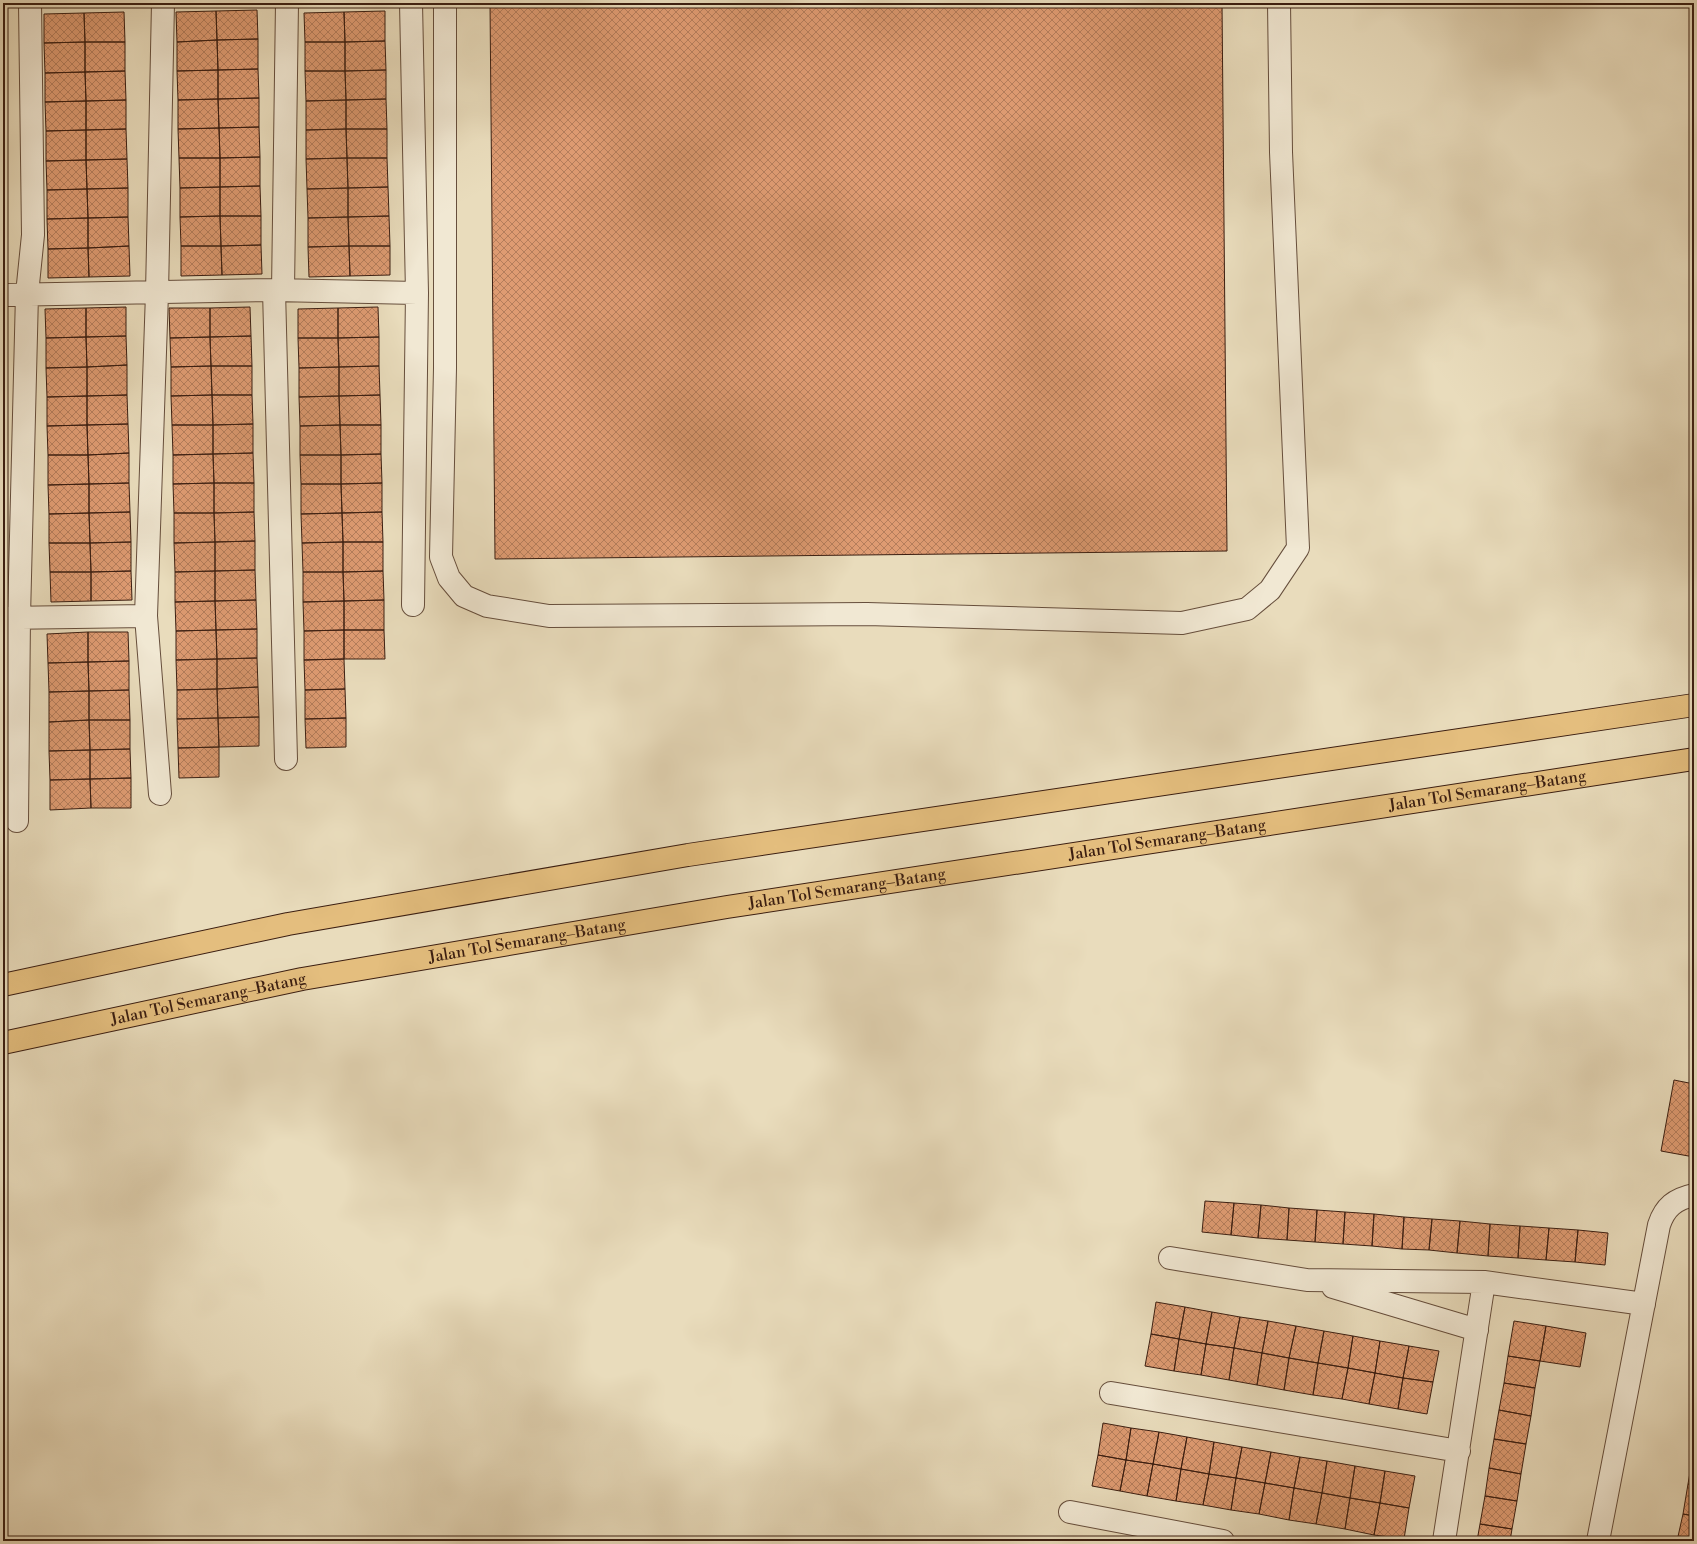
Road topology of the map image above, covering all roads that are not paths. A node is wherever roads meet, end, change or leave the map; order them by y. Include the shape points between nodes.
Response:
1 (30, 3) edge
2 (163, 3) edge
3 (287, 3) edge
4 (411, 3) edge
5 (446, 3) edge
6 (1279, 3) edge
7 (279, 290) junction
8 (157, 293) junction
9 (417, 293) junction
10 (27, 294) junction
11 (3, 295) edge
12 (413, 606) dead end
13 (146, 616) junction
14 (11, 617) edge
15 (1694, 705) edge
16 (286, 759) dead end
17 (1694, 759) edge
18 (160, 794) dead end
19 (17, 821) dead end
20 (3, 985) edge
21 (3, 1043) edge
22 (1694, 1195) edge
23 (1170, 1258) dead end
24 (1307, 1280) junction
25 (1484, 1282) junction
26 (1644, 1304) junction
27 (1477, 1330) junction
28 (1111, 1393) dead end
29 (1459, 1450) junction
30 (1070, 1512) dead end
31 (1223, 1541) edge
32 (1444, 1541) edge
33 (1598, 1541) edge

1 - 10 street via 33,235
2 - 8 street
3 - 7 street
4 - 9 street
5 - 6 street via 445,368 441,557 449,578 464,596 487,606 549,616 867,614 1182,623 1247,609 1270,590 1298,548 1281,152
7 - 8 street
7 - 9 street
7 - 16 street
8 - 10 street
8 - 13 street
9 - 12 street
10 - 11 street
10 - 14 street
13 - 14 street
13 - 18 street
14 - 19 street
15 - 20 highway via 680,856 288,924
17 - 21 highway, Jalan Tol Semarang–Batang via 727,907 302,979
22 - 26 street via 1677,1201 1663,1213
23 - 24 street
24 - 25 street
24 - 27 street
25 - 26 street
25 - 27 street
26 - 33 street
27 - 29 street
28 - 29 street
29 - 32 street
30 - 31 street

